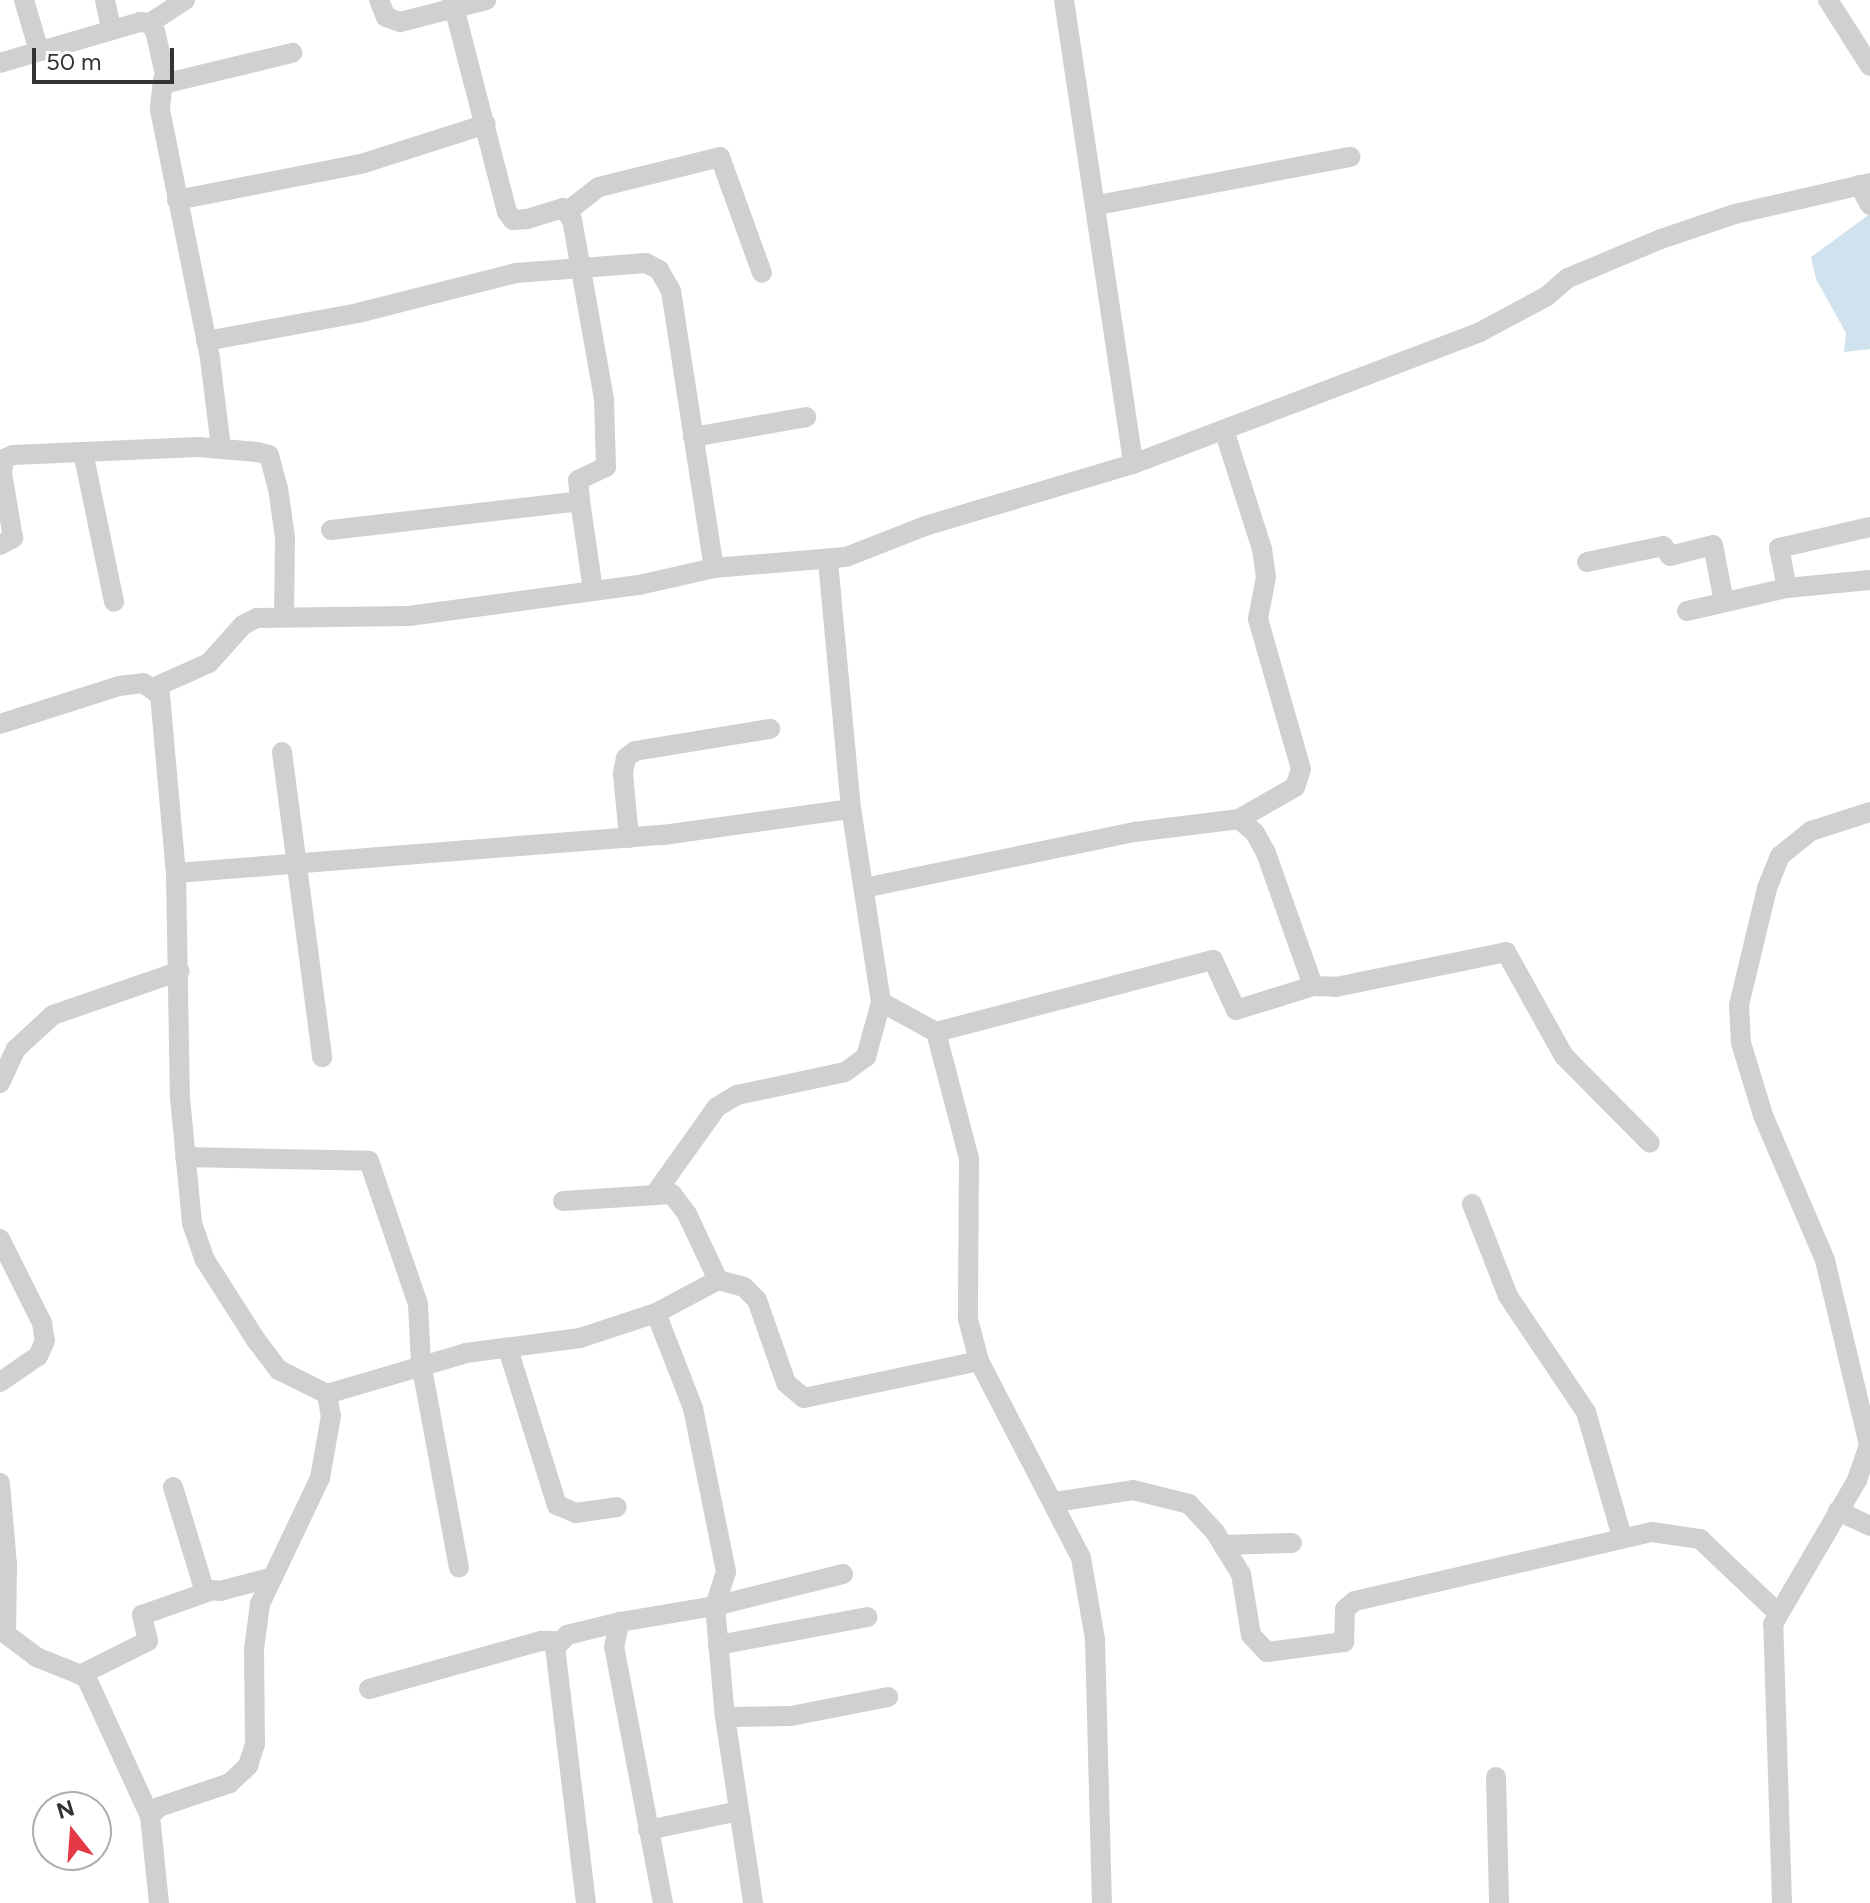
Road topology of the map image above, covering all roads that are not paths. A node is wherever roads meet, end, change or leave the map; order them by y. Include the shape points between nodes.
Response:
1 (24, 0) edge
2 (105, 0) edge
3 (185, 0) edge
4 (379, 0) edge
5 (486, 0) edge
6 (1064, 0) edge
7 (1828, 0) edge
8 (453, 4) edge
9 (150, 23) junction
10 (111, 29) junction
11 (39, 51) junction
12 (292, 53) dead end
13 (0, 63) edge
14 (1870, 66) edge
15 (163, 79) junction
16 (486, 124) junction
17 (1350, 157) dead end
18 (1864, 184) edge
19 (177, 200) junction
20 (1098, 205) junction
21 (1870, 205) edge
22 (568, 211) junction
23 (582, 266) junction
24 (762, 273) dead end
25 (206, 341) junction
26 (806, 417) dead end
27 (1224, 430) junction
28 (693, 437) junction
29 (221, 447) junction
30 (83, 452) junction
31 (1133, 464) junction
32 (580, 501) junction
33 (1870, 527) edge
34 (331, 530) dead end
35 (0, 545) edge
36 (828, 561) junction
37 (1587, 562) dead end
38 (714, 568) junction
39 (1870, 580) edge
40 (1787, 588) junction
41 (593, 590) junction
42 (114, 602) dead end
43 (1724, 602) junction
44 (1687, 611) dead end
45 (284, 616) junction
46 (153, 688) junction
47 (0, 724) edge
48 (770, 729) dead end
49 (282, 752) dead end
50 (851, 809) junction
51 (1870, 812) edge
52 (1239, 819) junction
53 (629, 838) junction
54 (296, 863) junction
55 (176, 873) junction
56 (864, 888) junction
57 (180, 971) junction
58 (1313, 986) junction
59 (881, 1002) junction
60 (936, 1032) junction
61 (322, 1057) dead end
62 (0, 1083) edge
63 (1650, 1143) dead end
64 (185, 1157) junction
65 (657, 1191) junction
66 (563, 1201) dead end
67 (1472, 1204) dead end
68 (0, 1239) edge
69 (718, 1280) junction
70 (656, 1313) junction
71 (508, 1349) junction
72 (979, 1361) junction
73 (421, 1363) junction
74 (0, 1382) edge
75 (327, 1394) junction
76 (0, 1483) edge
77 (173, 1487) dead end
78 (1055, 1502) junction
79 (617, 1507) dead end
80 (1838, 1511) junction
81 (1870, 1526) edge
82 (1622, 1537) junction
83 (1292, 1543) dead end
84 (1223, 1545) junction
85 (459, 1568) dead end
86 (843, 1574) dead end
87 (273, 1577) junction
88 (210, 1591) junction
89 (715, 1606) junction
90 (1777, 1612) junction
91 (867, 1617) dead end
92 (620, 1622) junction
93 (3, 1635) edge
94 (559, 1641) junction
95 (718, 1645) junction
96 (80, 1675) junction
97 (369, 1689) dead end
98 (888, 1697) dead end
99 (725, 1717) junction
100 (1496, 1777) dead end
101 (739, 1811) junction
102 (150, 1816) junction
103 (648, 1830) junction
104 (159, 1903) edge
105 (586, 1903) edge
106 (663, 1903) edge
107 (753, 1903) edge
108 (1102, 1903) edge
109 (1499, 1903) edge
110 (1782, 1903) edge

1 - 11 street
2 - 10 street
3 - 9 street
4 - 8 street via 386,17 400,22
5 - 8 street
6 - 20 street
7 - 14 street
8 - 16 street
9 - 10 street
9 - 15 street
10 - 11 street
11 - 13 street
12 - 15 street via 175,83
15 - 19 street via 160,110
16 - 19 street via 361,164
16 - 22 street via 513,220
17 - 20 street
18 - 21 street
18 - 27 street via 1735,214 1661,239 1568,278 1491,327
19 - 25 street
20 - 31 street
22 - 23 street
22 - 24 street via 599,187 720,157
23 - 25 street via 516,273 358,313
23 - 28 street via 646,263 659,270 671,291
23 - 32 street via 609,452 606,467 578,480
25 - 29 street
26 - 28 street
27 - 31 street
27 - 52 street via 1262,549 1266,577 1258,619 1301,769 1295,787
28 - 38 street
29 - 30 street
29 - 45 street via 269,455 274,467 285,537
30 - 35 street via 4,459 13,538
30 - 42 street
31 - 36 street
32 - 34 street
32 - 41 street
33 - 40 street via 1779,548
36 - 38 street
36 - 50 street
37 - 43 street via 1663,546 1670,556 1713,545
38 - 41 street
39 - 40 street
40 - 43 street
41 - 45 street via 409,616
43 - 44 street
45 - 46 street via 243,625 209,663
46 - 47 street via 143,683 119,686
46 - 55 street via 163,704
48 - 53 street via 635,751 626,758 623,773
49 - 54 street
50 - 53 street
50 - 56 street
51 - 80 street via 1811,831 1780,856 1756,929 1738,1015 1763,1115 1825,1260 1868,1434 1867,1455
52 - 56 street via 1135,832
52 - 58 street via 1266,853
53 - 54 street
54 - 55 street
54 - 61 street
55 - 57 street
56 - 59 street
57 - 62 street via 53,1015 16,1049
57 - 64 street
58 - 60 street via 1236,1010 1213,960
58 - 63 street via 1336,987 1506,952 1564,1056
59 - 60 street
59 - 65 street via 866,1057 858,1066 737,1095 717,1107
60 - 72 street via 969,1159 968,1319
64 - 73 street via 369,1161 418,1304
64 - 75 street via 192,1223 229,1302 279,1370
65 - 66 street
65 - 69 street via 679,1200
67 - 82 street via 1508,1296 1586,1412
68 - 74 street via 42,1323 45,1341 38,1356
69 - 70 street
69 - 72 street via 744,1287 757,1300 786,1383 804,1398
70 - 71 street via 568,1341
70 - 89 street via 701,1439 726,1572
71 - 73 street
71 - 79 street via 557,1505 576,1513
72 - 78 street
73 - 75 street
73 - 85 street
75 - 87 street via 331,1416 320,1478
76 - 93 street via 7,1565
77 - 88 street via 200,1583
78 - 84 street via 1133,1490 1189,1504
78 - 108 street via 1081,1558 1095,1639
80 - 81 street
80 - 90 street
82 - 84 street via 1355,1601 1345,1609 1344,1642 1267,1652 1253,1642 1241,1574
82 - 90 street via 1671,1531 1700,1539
83 - 84 street
86 - 89 street
87 - 88 street
87 - 102 street via 260,1604 254,1649 255,1744 248,1766 230,1783 159,1807
88 - 96 street via 142,1615 148,1641
89 - 92 street
89 - 95 street
90 - 110 street via 1770,1647
91 - 95 street
92 - 94 street
92 - 103 street via 614,1647
93 - 96 street via 36,1657
94 - 97 street via 541,1641
94 - 105 street via 556,1662
95 - 99 street
96 - 102 street via 97,1693
98 - 99 street via 791,1716
99 - 101 street
100 - 109 street
101 - 103 street
101 - 107 street
102 - 104 street
103 - 106 street

